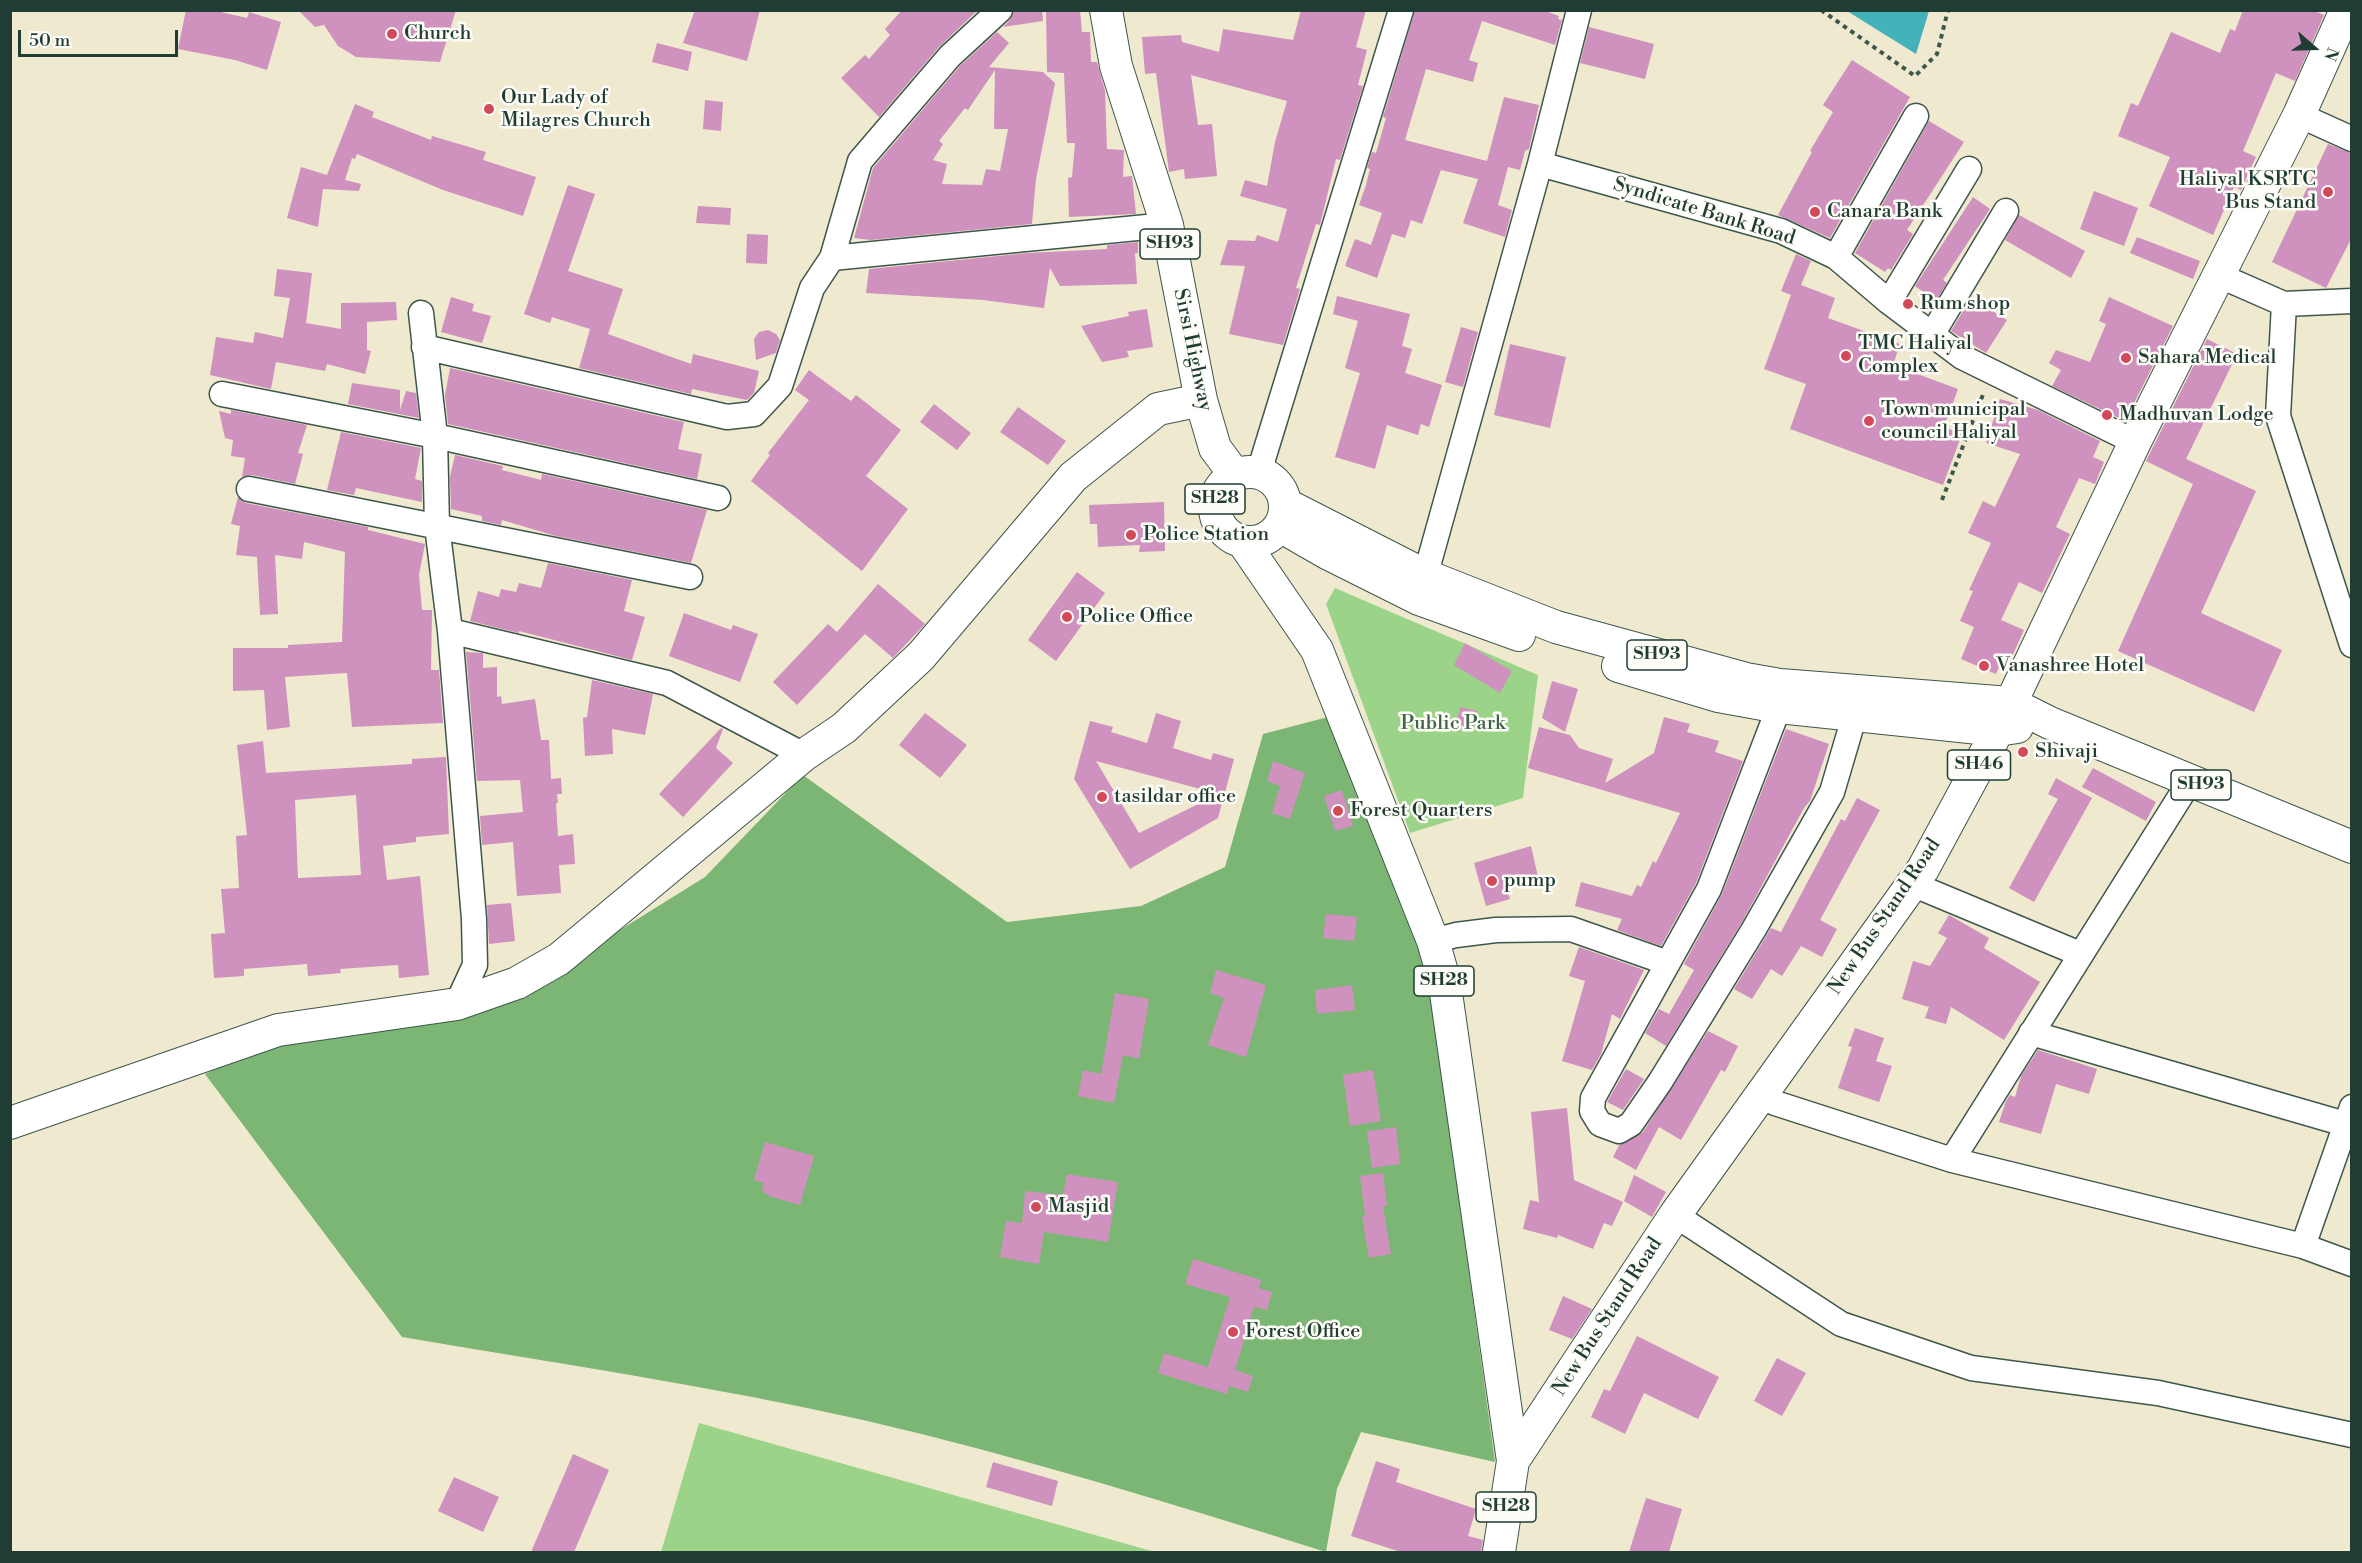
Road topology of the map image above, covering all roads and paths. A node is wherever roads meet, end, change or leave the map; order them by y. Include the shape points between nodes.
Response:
1 (1000, 10) edge
2 (1106, 10) edge
3 (1401, 10) edge
4 (1579, 10) edge
5 (1821, 10) edge
6 (1948, 10) edge
7 (2346, 10) edge
8 (2299, 115) junction
9 (1916, 116) dead end
10 (2352, 139) edge
11 (1540, 164) junction
12 (1969, 169) dead end
13 (2006, 211) dead end
14 (1167, 225) junction
15 (1836, 257) junction
16 (832, 258) junction
17 (2218, 275) junction
18 (2352, 301) edge
19 (1889, 302) junction
20 (2284, 304) junction
21 (421, 314) dead end
22 (1933, 333) junction
23 (424, 347) junction
24 (1992, 372) junction
25 (222, 394) dead end
26 (1201, 400) junction
27 (435, 436) junction
28 (2135, 442) junction
29 (1247, 474) junction
30 (249, 489) dead end
31 (718, 498) dead end
32 (1942, 500) dead end
33 (1283, 515) junction
34 (436, 526) junction
35 (1243, 542) junction
36 (690, 578) dead end
37 (1422, 587) junction
38 (450, 631) junction
39 (2352, 645) edge
40 (1779, 707) junction
41 (1855, 714) junction
42 (2004, 717) junction
43 (804, 755) junction
44 (2190, 781) junction
45 (2352, 847) edge
46 (1912, 884) junction
47 (1433, 941) junction
48 (2080, 954) junction
49 (1668, 963) junction
50 (457, 1004) junction
51 (2031, 1033) junction
52 (1759, 1095) junction
53 (2348, 1115) edge
54 (10, 1123) edge
55 (1952, 1160) junction
56 (1675, 1215) junction
57 (2302, 1246) junction
58 (2352, 1264) edge
59 (2352, 1435) edge
60 (1513, 1461) junction
61 (1499, 1552) edge

1 - 16 street via 950,56 860,161
2 - 14 main road, Sirsi Highway / SH93 via 1116,66
3 - 29 street
4 - 11 street
5 - 6 path via 1916,75 1937,54
7 - 8 main road, New Bus Stand Road / SH46
8 - 10 street
8 - 17 main road, New Bus Stand Road / SH46
9 - 15 street
11 - 15 street, Syndicate Bank Road via 1781,231
11 - 37 street
12 - 19 street
13 - 22 street
14 - 16 street
14 - 26 main road, Sirsi Highway / SH93
15 - 19 street, Syndicate Bank Road
16 - 23 street via 812,288 780,386 754,414 727,417
17 - 20 street
17 - 28 main road, New Bus Stand Road / SH46
18 - 20 street
19 - 22 street, Syndicate Bank Road
20 - 39 street via 2277,416
21 - 23 street
22 - 24 street, Syndicate Bank Road via 1962,357
23 - 27 street
24 - 28 street, Syndicate Bank Road
24 - 32 path
25 - 27 street
26 - 29 main road, Sirsi Highway / SH93 via 1215,448
26 - 43 main road via 1158,410 1073,477 921,656 844,729
27 - 31 street
27 - 34 street
28 - 42 main road, New Bus Stand Road / SH46
29 - 33 main road, SH28 via 1277,484
29 - 35 main road, SH28 via 1219,490 1214,512 1223,532
30 - 34 street
33 - 35 main road, SH28 via 1264,540
33 - 37 main road, SH93 via 1327,554
34 - 36 street
34 - 38 street
35 - 47 main road, SH28 via 1317,650
37 - 40 main road, SH93 via 1576,654 1718,696
37 - 42 main road, SH93 via 1746,679
38 - 43 street via 667,683
38 - 50 street via 475,965
40 - 41 main road, SH93
40 - 49 street via 1709,889
41 - 42 main road, SH93
41 - 49 street via 1833,792 1660,1082 1631,1124 1620,1131 1600,1124 1592,1111 1593,1098
42 - 44 main road, SH93 via 2050,723
42 - 46 main road, New Bus Stand Road / SH46
43 - 50 main road via 559,959 517,983
44 - 45 main road, SH93
44 - 48 street
46 - 48 street
46 - 52 main road, New Bus Stand Road / SH46
47 - 49 street via 1496,930 1571,929
47 - 60 main road, SH28 via 1444,979
48 - 51 street
50 - 54 main road via 278,1030
51 - 53 street
51 - 55 street
52 - 55 street
52 - 56 main road, New Bus Stand Road / SH46
53 - 57 street
55 - 57 street
56 - 59 street via 1841,1324 1971,1368 2158,1393
56 - 60 main road, New Bus Stand Road / SH46
57 - 58 street
60 - 61 main road, SH28

